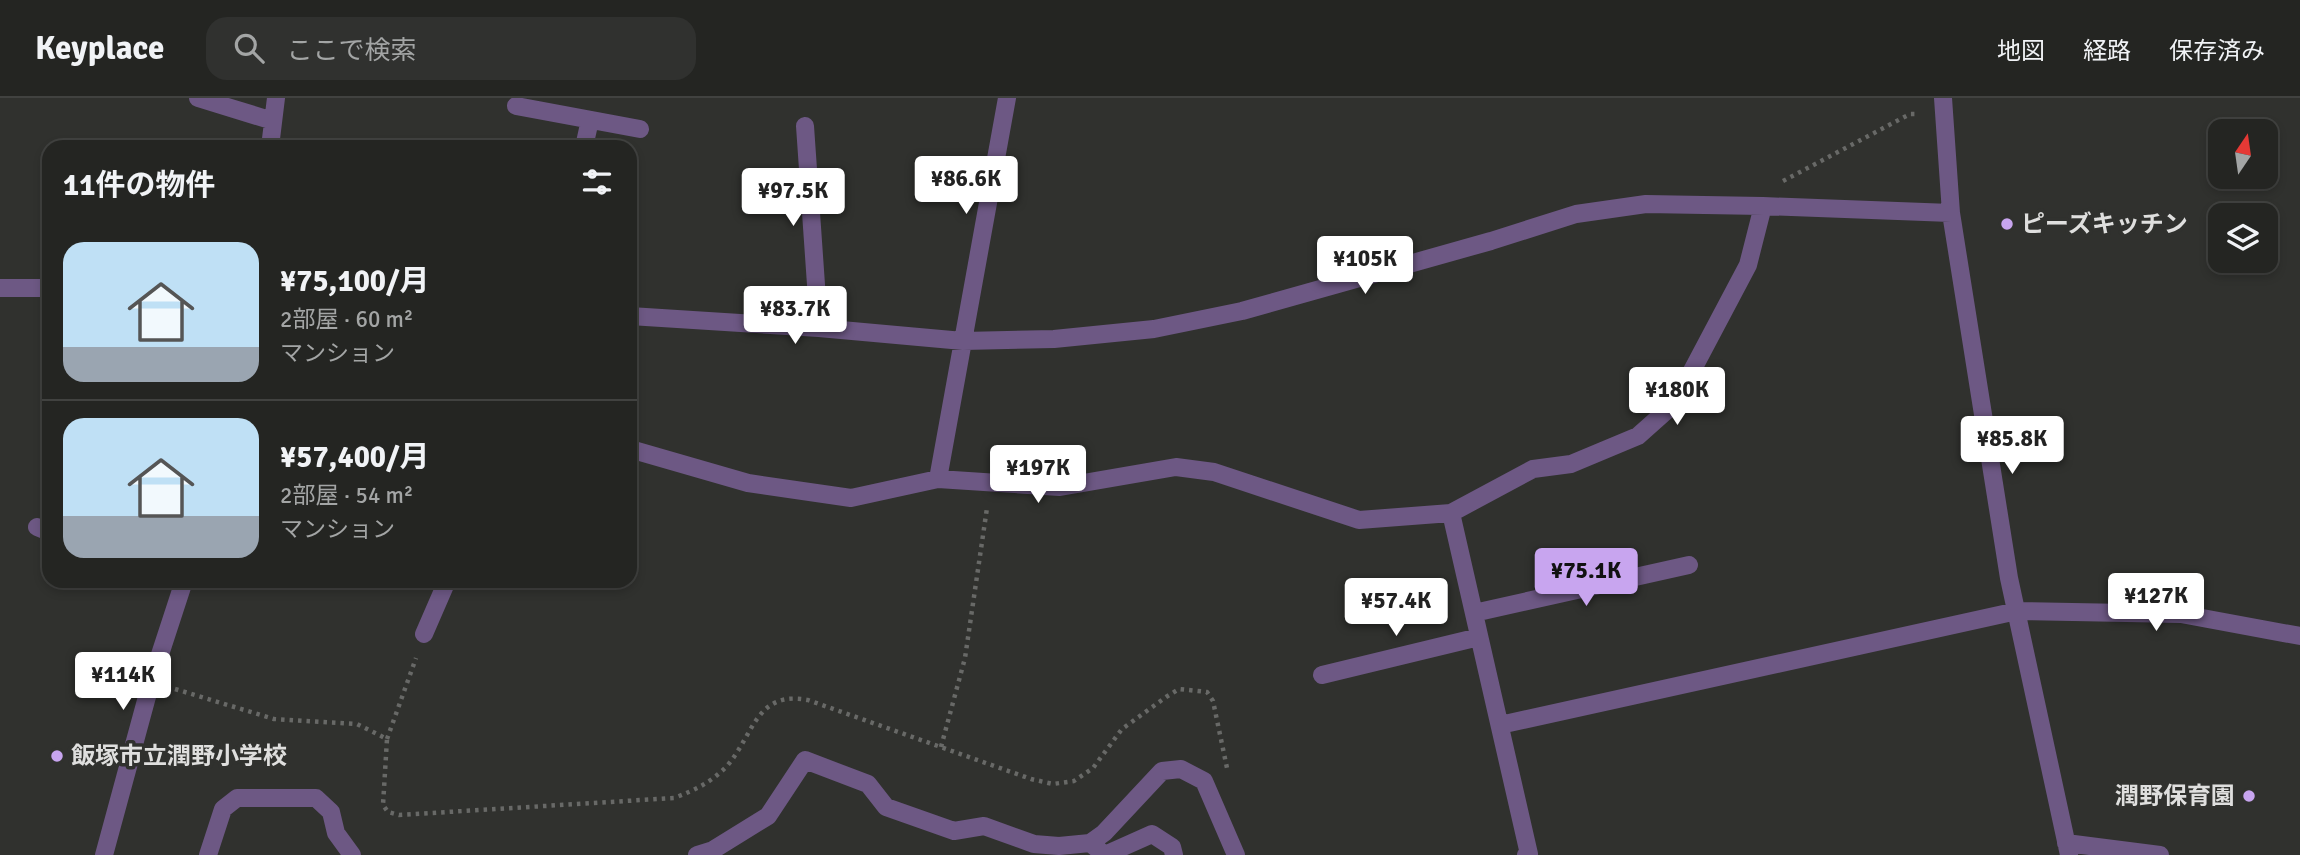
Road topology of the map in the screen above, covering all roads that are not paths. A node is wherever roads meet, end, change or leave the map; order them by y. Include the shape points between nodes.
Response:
1 (198, 98) edge
2 (276, 98) edge
3 (1007, 98) edge
4 (516, 106) dead end
5 (1943, 106) edge
6 (590, 120) junction
7 (273, 121) junction
8 (806, 126) dead end
9 (640, 129) dead end
10 (271, 140) edge
11 (585, 140) edge
12 (1763, 206) junction
13 (1951, 213) junction
14 (0, 288) edge
15 (42, 288) edge
16 (637, 316) edge
17 (819, 328) junction
18 (963, 341) junction
19 (637, 451) edge
20 (938, 479) junction
21 (1451, 513) junction
22 (1689, 565) dead end
23 (182, 588) edge
24 (444, 588) edge
25 (2017, 611) junction
26 (1474, 613) junction
27 (424, 634) road end
28 (2300, 636) edge
29 (1479, 637) junction
30 (1322, 675) dead end
31 (1500, 725) junction
32 (1090, 842) junction
33 (2068, 849) edge
34 (104, 855) edge
35 (208, 855) edge
36 (352, 855) edge
37 (697, 855) edge
38 (1174, 855) edge
39 (1236, 855) edge
40 (1528, 855) edge
41 (2160, 855) edge

1 - 7 street
2 - 7 street
3 - 18 street
4 - 6 street
5 - 13 street
6 - 9 street
6 - 11 street
7 - 10 street
8 - 17 street
12 - 13 street
12 - 18 street via 1646,204 1576,214 1230,313 1154,329 1054,339
12 - 21 street via 1748,265 1675,403 1638,436 1571,464 1533,469
13 - 25 street
14 - 15 street
16 - 17 street
17 - 18 street
18 - 20 street
19 - 20 street via 748,483 851,498
20 - 21 street via 1060,487 1176,467 1214,472 1359,520
21 - 26 street
22 - 26 street
23 - 34 street
24 - 27 street
25 - 28 street via 2181,614
25 - 31 street
25 - 33 street
26 - 29 street
29 - 30 street
29 - 31 street
31 - 40 street
32 - 37 street via 1034,844 984,826 954,831 886,807 868,784 805,760 768,816
32 - 38 street via 1105,855 1152,834 1172,847
32 - 39 street via 1162,771 1181,769 1204,781
33 - 41 street
35 - 36 street via 223,809 237,799 316,797 331,812 336,833

